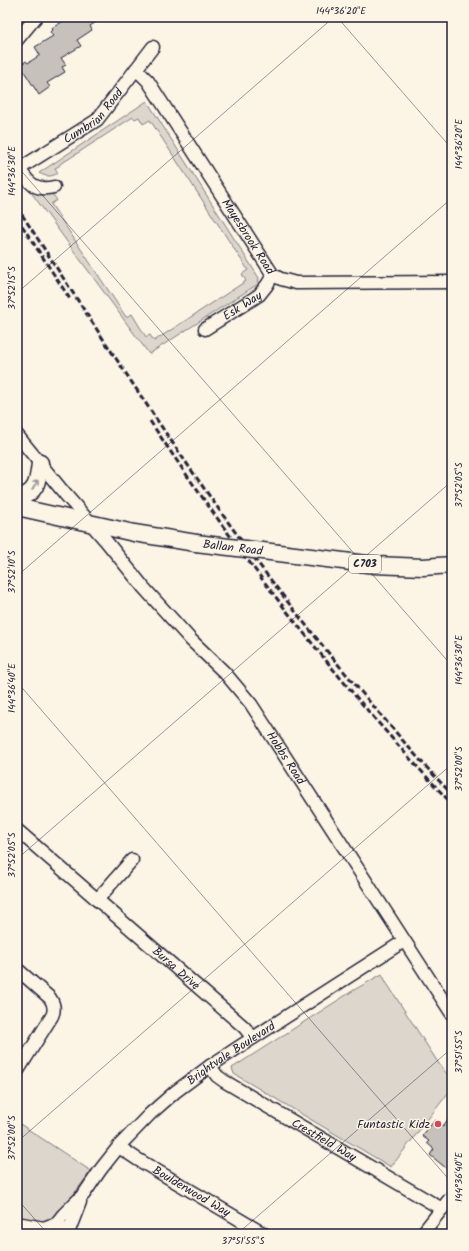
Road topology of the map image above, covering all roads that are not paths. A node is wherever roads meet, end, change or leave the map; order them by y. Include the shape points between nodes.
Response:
1 (36, 17) edge
2 (17, 40) edge
3 (153, 47) dead end
4 (136, 70) junction
5 (18, 168) edge
6 (54, 187) dead end
7 (273, 275) junction
8 (452, 282) edge
9 (205, 329) dead end
10 (17, 435) edge
11 (40, 463) junction
12 (17, 498) edge
13 (17, 507) edge
14 (90, 523) junction
15 (452, 565) edge
16 (17, 830) edge
17 (132, 860) dead end
18 (97, 900) junction
19 (404, 941) junction
20 (17, 969) edge
21 (452, 1014) edge
22 (253, 1038) junction
23 (210, 1066) junction
24 (17, 1072) edge
25 (119, 1147) junction
26 (84, 1194) junction
27 (452, 1196) edge
28 (442, 1209) junction
29 (17, 1225) edge
30 (46, 1229) edge
31 (68, 1233) edge
32 (26, 1234) edge
33 (264, 1234) edge
34 (422, 1234) edge

1 - 2 street
3 - 4 street, Cumbrian Road
4 - 5 street, Cumbrian Road via 97,120
4 - 7 street, Mayesbrook Road via 148,81
5 - 6 street via 34,186 46,189
7 - 8 street, Mayesbrook Road via 281,280 296,283
7 - 9 street, Esk Way via 259,295
10 - 11 street, Hobbs Road
12 -> 11 main road via 24,497 35,488
11 - 14 street, Hobbs Road
13 - 14 main road, Ballan Road / C703
14 - 15 main road, Ballan Road / C703, bridge via 196,543 375,565
14 - 19 street, Hobbs Road via 167,614 225,673 251,704
16 - 18 street, Bursa Drive
17 - 18 street
18 - 22 street, Bursa Drive
19 - 21 street, Hobbs Road
19 - 22 street, Brightvale Boulevard
20 - 24 street via 50,998 54,1009
22 - 23 street, Brightvale Boulevard
23 - 25 street, Brightvale Boulevard via 150,1114
23 - 28 street, Crestfield Way via 224,1081
25 - 26 street, Brightvale Boulevard
25 - 33 street, Boulderwood Way
26 - 30 street, Brightvale Boulevard
26 - 31 street, Brightvale Boulevard
27 - 28 street
28 - 34 street
29 - 30 street
29 - 32 street
30 - 31 street via 62,1227

